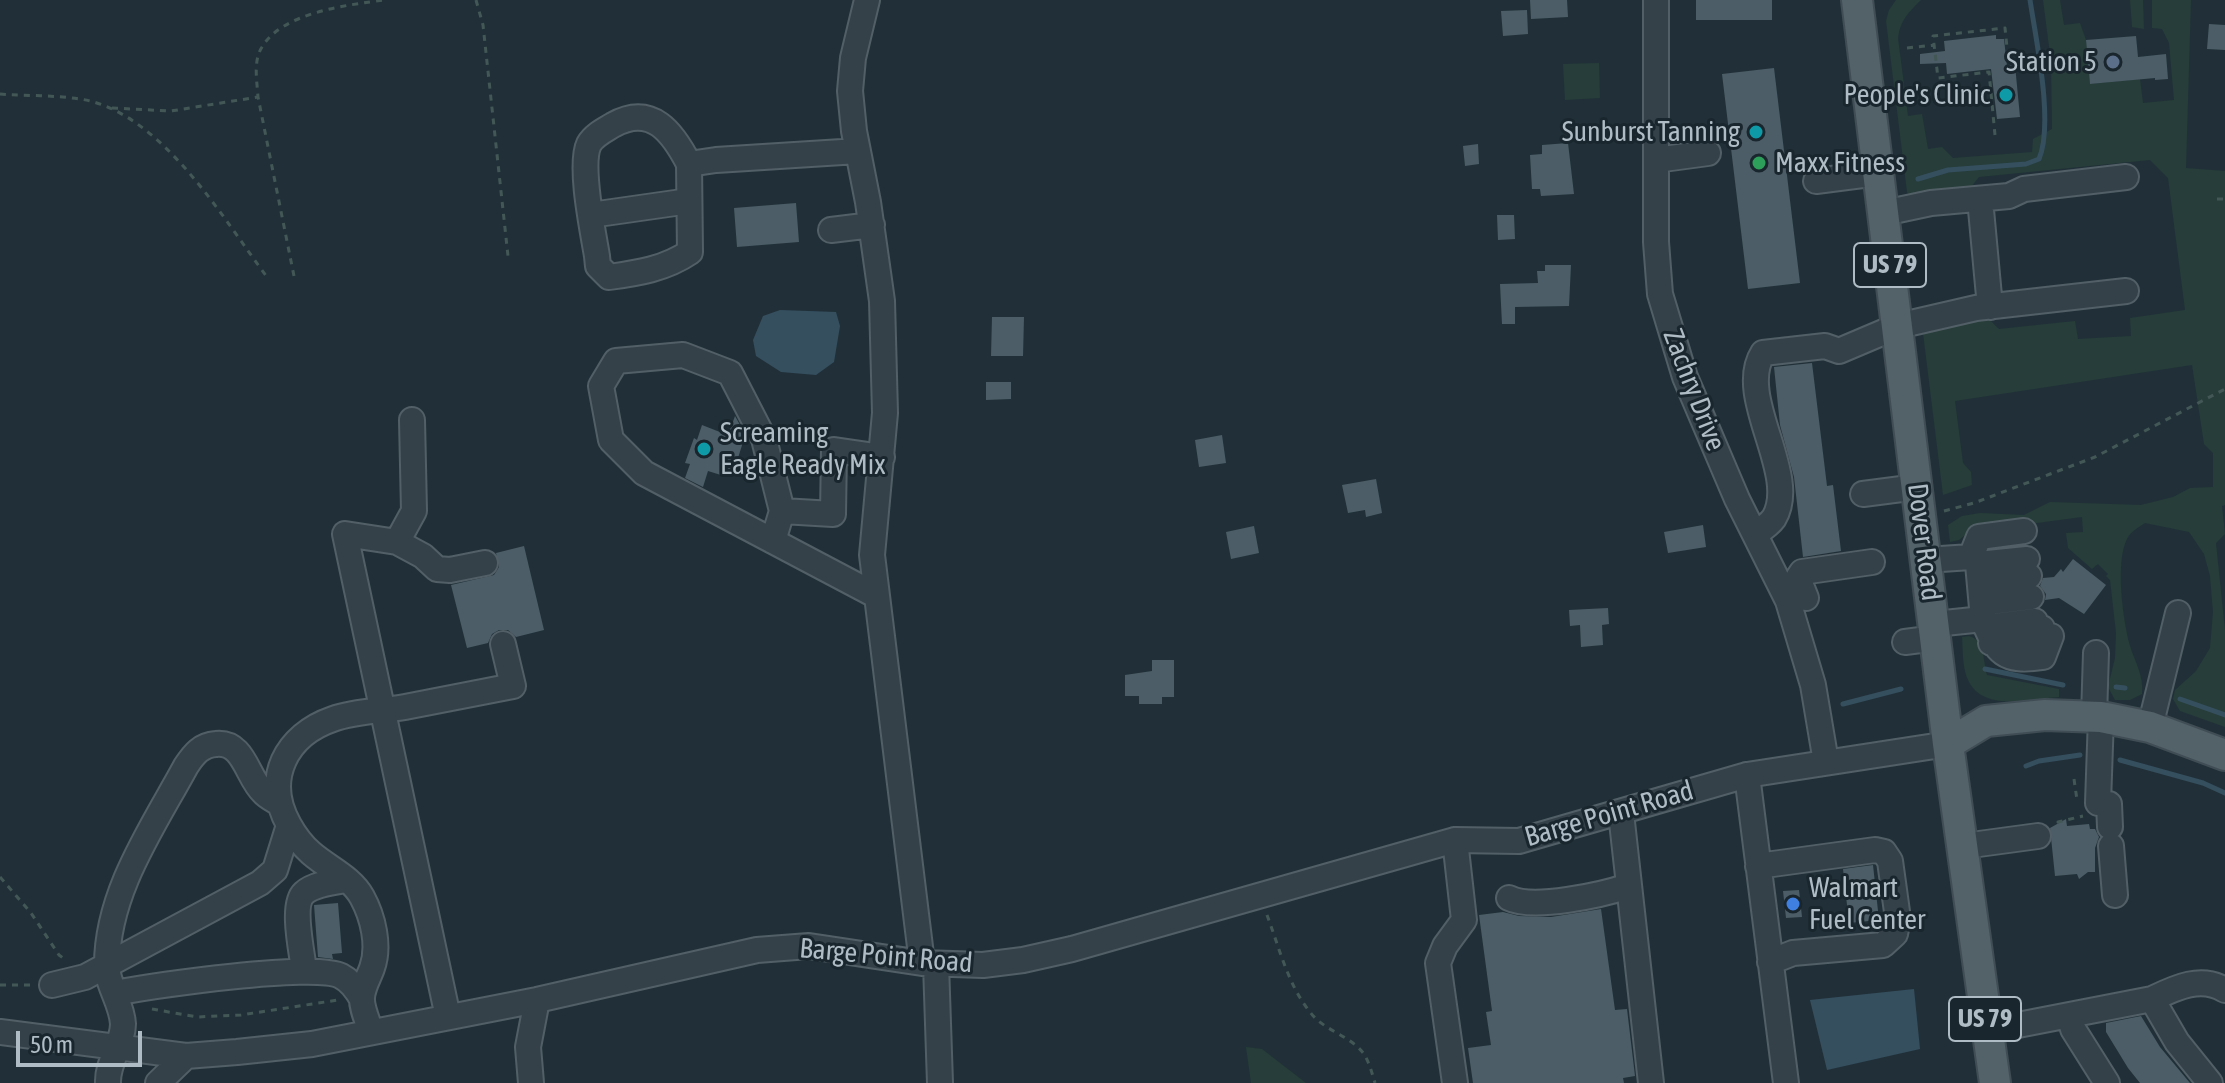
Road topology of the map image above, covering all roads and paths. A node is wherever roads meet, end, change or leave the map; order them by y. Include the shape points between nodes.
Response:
1 (384, 0) edge
2 (476, 0) edge
3 (867, 0) edge
4 (1656, 0) edge
5 (1857, 0) edge
6 (1935, 45) junction
7 (1907, 48) dead end
8 (2019, 61) dead end
9 (0, 94) edge
10 (258, 97) junction
11 (108, 107) junction
12 (1995, 135) dead end
13 (858, 151) junction
14 (1708, 153) dead end
15 (1656, 160) junction
16 (689, 164) junction
17 (1878, 173) junction
18 (2126, 177) dead end
19 (1816, 181) dead end
20 (1980, 199) junction
21 (2217, 199) dead end
22 (2225, 199) edge
23 (689, 201) junction
24 (1884, 213) junction
25 (591, 215) junction
26 (872, 225) junction
27 (831, 230) dead end
28 (508, 256) dead end
29 (294, 276) dead end
30 (267, 277) dead end
31 (2126, 291) dead end
32 (1990, 307) junction
33 (1898, 326) junction
34 (2225, 389) edge
35 (412, 420) dead end
36 (882, 457) junction
37 (1863, 494) dead end
38 (1919, 502) junction
39 (782, 511) junction
40 (1755, 534) junction
41 (773, 541) junction
42 (397, 542) junction
43 (1926, 560) junction
44 (1872, 562) dead end
45 (485, 563) dead end
46 (1981, 593) junction
47 (877, 596) junction
48 (1806, 598) dead end
49 (2178, 613) dead end
50 (1935, 631) junction
51 (1905, 642) dead end
52 (503, 644) dead end
53 (2096, 653) dead end
54 (384, 711) junction
55 (2098, 717) junction
56 (2150, 727) junction
57 (1948, 744) junction
58 (2225, 755) edge
59 (1826, 762) junction
60 (1747, 775) junction
61 (1621, 813) junction
62 (284, 814) junction
63 (2107, 820) junction
64 (2049, 829) joint
65 (1455, 840) junction
66 (1964, 846) junction
67 (1758, 866) junction
68 (0, 877) edge
69 (346, 880) junction
70 (1628, 886) junction
71 (2115, 895) dead end
72 (1260, 897) junction
73 (1509, 898) dead end
74 (1770, 962) junction
75 (929, 964) junction
76 (107, 965) junction
77 (293, 968) junction
78 (85, 977) junction
79 (52, 985) dead end
80 (2225, 990) edge
81 (115, 993) junction
82 (362, 999) junction
83 (2152, 999) junction
84 (537, 1000) junction
85 (2069, 1016) junction
86 (448, 1017) junction
87 (1987, 1031) junction
88 (0, 1032) edge
89 (371, 1032) junction
90 (116, 1048) junction
91 (186, 1056) junction
92 (108, 1083) edge
93 (158, 1083) edge
94 (531, 1083) edge
95 (940, 1083) edge
96 (1375, 1083) edge
97 (1455, 1083) edge
98 (1651, 1083) edge
99 (1786, 1083) edge
100 (1995, 1083) edge
101 (2107, 1083) edge
102 (2210, 1083) edge

1 - 10 path via 304,16 282,28 262,47 256,68
2 - 28 path
3 - 13 street via 850,91
4 - 15 street, Zachry Drive
5 - 17 main road, Dover Road / US 79
6 - 7 path
6 - 8 path via 1933,36 2005,28 2008,57
6 - 12 path via 1938,78 1989,72
9 - 11 path via 81,99
10 - 11 path via 171,111
10 - 29 path
11 - 30 path via 173,156
13 - 16 street
13 - 26 street
14 - 15 street
15 - 40 street, Zachry Drive via 1660,294 1670,335
16 - 23 street
16 - 25 street via 662,124 639,117 623,120 589,145 585,165
17 - 19 street
17 - 24 main road, Dover Road / US 79
18 - 20 street
20 - 24 street
20 - 32 street
21 - 22 path
23 - 25 street
23 - 25 street via 690,252 676,262 609,277 598,266
24 - 33 main road, Dover Road / US 79
26 - 27 street
26 - 36 street via 884,332
31 - 32 street
32 - 33 street
33 - 38 main road, Dover Road / US 79
33 - 40 street via 1839,351 1825,346 1763,353 1755,365 1760,413 1769,436 1779,504 1772,522
34 - 38 path via 2095,457 1974,503
35 - 42 street via 414,511
36 - 39 street via 834,450 833,514
36 - 47 street via 872,555
37 - 38 street
38 - 43 main road, Dover Road / US 79
39 - 41 street
39 - 41 street via 764,439 730,373 683,355 616,361 601,386 611,440 644,473
40 - 59 street, Zachry Drive via 1816,652 1813,685
41 - 47 street
42 - 45 street via 437,569
42 - 54 street via 345,534
43 - 46 street
43 - 50 main road, Dover Road / US 79
44 - 48 street via 1802,572 1798,578
46 - 46 street via 2028,561
46 - 46 street via 2043,628 2043,657 2004,656
46 - 50 street
47 - 75 street
49 - 56 street
50 - 51 street
50 - 57 main road, Dover Road / US 79
52 - 54 street via 513,686
53 - 55 street
54 - 62 street via 336,717 298,738 277,777
54 - 86 street
55 - 56 main road
55 - 57 main road via 1986,721
55 - 63 street
56 - 58 main road
57 - 59 street, Barge Point Road
57 - 66 main road, Dover Road / US 79
59 - 60 street, Barge Point Road
60 - 61 street, Barge Point Road
60 - 67 street
61 - 65 street, Barge Point Road via 1519,841
61 - 70 street
62 - 69 street via 311,853
62 - 76 street via 275,870 260,883
62 - 76 street via 263,793 236,749 213,744 196,751 130,870 114,911
63 - 64 path via 2087,815
63 - 71 street
64 - 66 street
65 - 72 street, Barge Point Road
65 - 97 street via 1464,920 1438,963
66 - 87 main road, Dover Road / US 79
67 - 74 street
67 - 74 street via 1884,852 1890,861 1898,919 1895,934 1883,945 1793,953
68 - 78 path via 59,955
69 - 77 street via 304,892
69 - 82 street via 361,896 376,949
70 - 73 street via 1604,895 1525,904
70 - 98 street
72 - 75 street, Barge Point Road via 1023,960
72 - 96 path via 1306,1008 1325,1028 1357,1046
74 - 99 street
75 - 84 street, Barge Point Road via 809,946 757,950
75 - 95 street
76 - 78 street
76 - 81 street
77 - 81 street
77 - 82 street via 339,975
78 - 79 street
80 - 83 street via 2215,983 2183,984
81 - 90 street via 123,1022
82 - 89 street
83 - 85 street
83 - 102 street
84 - 86 street, Barge Point Road
84 - 94 street via 528,1047
85 - 87 street
85 - 101 street
86 - 89 street, Barge Point Road
87 - 100 main road, Dover Road / US 79
88 - 90 street, Barge Point Road
89 - 91 street, Barge Point Road via 312,1044
90 - 91 street, Barge Point Road
90 - 92 street
91 - 93 street

